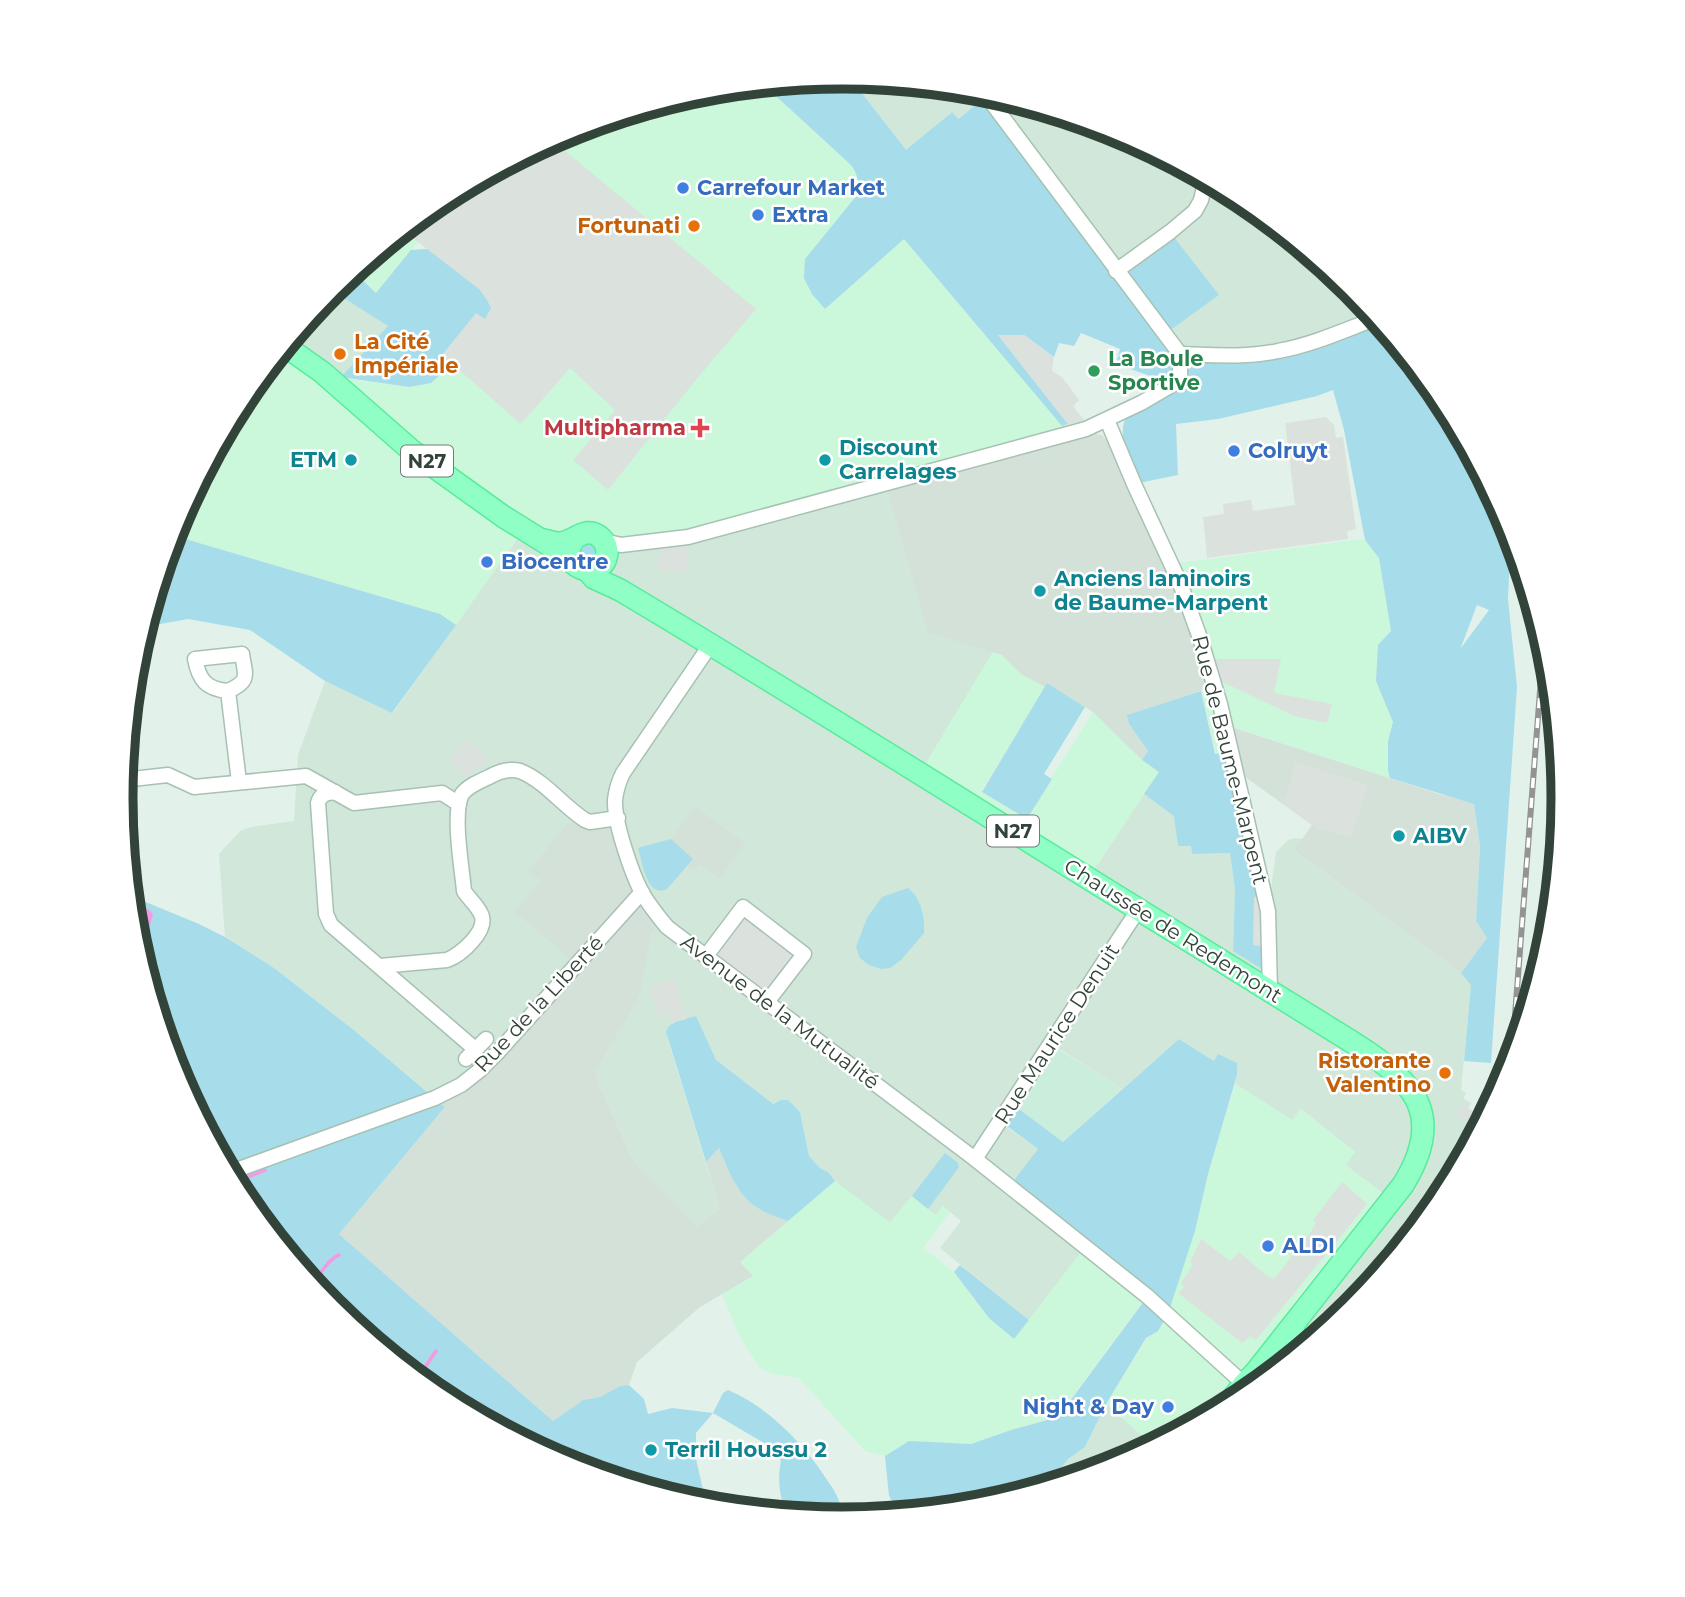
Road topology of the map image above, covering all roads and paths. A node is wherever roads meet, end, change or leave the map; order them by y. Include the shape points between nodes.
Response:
1 (994, 106) edge
2 (1204, 188) edge
3 (1116, 271) junction
4 (1367, 322) edge
5 (293, 351) edge
6 (1180, 354) junction
7 (1107, 420) junction
8 (596, 552) junction
9 (711, 644) junction
10 (228, 691) dead end
11 (134, 779) edge
12 (239, 782) junction
13 (335, 792) junction
14 (459, 804) junction
15 (618, 818) junction
16 (642, 892) junction
17 (1138, 909) junction
18 (706, 956) junction
19 (380, 966) junction
20 (1270, 991) junction
21 (767, 1002) junction
22 (476, 1049) dead end
23 (975, 1159) junction
24 (238, 1169) edge
25 (1296, 1319) junction
26 (1289, 1349) edge
27 (1254, 1375) edge
28 (1244, 1383) edge

1 - 3 street
2 - 3 street via 1195,211
3 - 6 street
4 - 6 street via 1279,351
5 - 8 main road, N27 via 412,451 504,517 540,539
6 - 7 street via 1177,382
7 - 8 street via 1070,435 697,535
7 - 20 street, Rue de Baume-Marpent via 1180,583 1217,695 1268,911
8 - 9 main road, Chaussée de Redemont / N27 via 621,590
9 - 15 street, Avenue de la Mutualité via 621,778 615,800
9 - 17 main road, Chaussée de Redemont / N27
10 - 12 street
11 - 12 street via 168,775 194,787
12 - 13 street via 306,776
13 - 14 street via 354,803 442,793
13 - 19 street via 322,795 318,803 326,914 331,925
14 - 15 street via 467,789 512,769 530,777 585,820
14 - 19 street via 464,891 480,912 482,927 456,957
15 - 16 street, Avenue de la Mutualité
16 - 18 street, Avenue de la Mutualité via 667,927
16 - 24 street, Rue de la Liberté via 498,1052 461,1085
17 - 20 main road, Chaussée de Redemont / N27
17 - 23 street, Rue Maurice Denuit
18 - 21 street, Avenue de la Mutualité
18 - 21 street via 743,907 804,954
19 - 22 street
20 - 25 main road, Chaussée de Redemont / N27 via 1361,1048 1400,1079 1417,1102 1423,1136 1403,1185
21 - 23 street, Avenue de la Mutualité
23 - 28 street, Avenue de la Mutualité via 1147,1296
25 - 26 main road, N27
25 - 27 main road, N27

